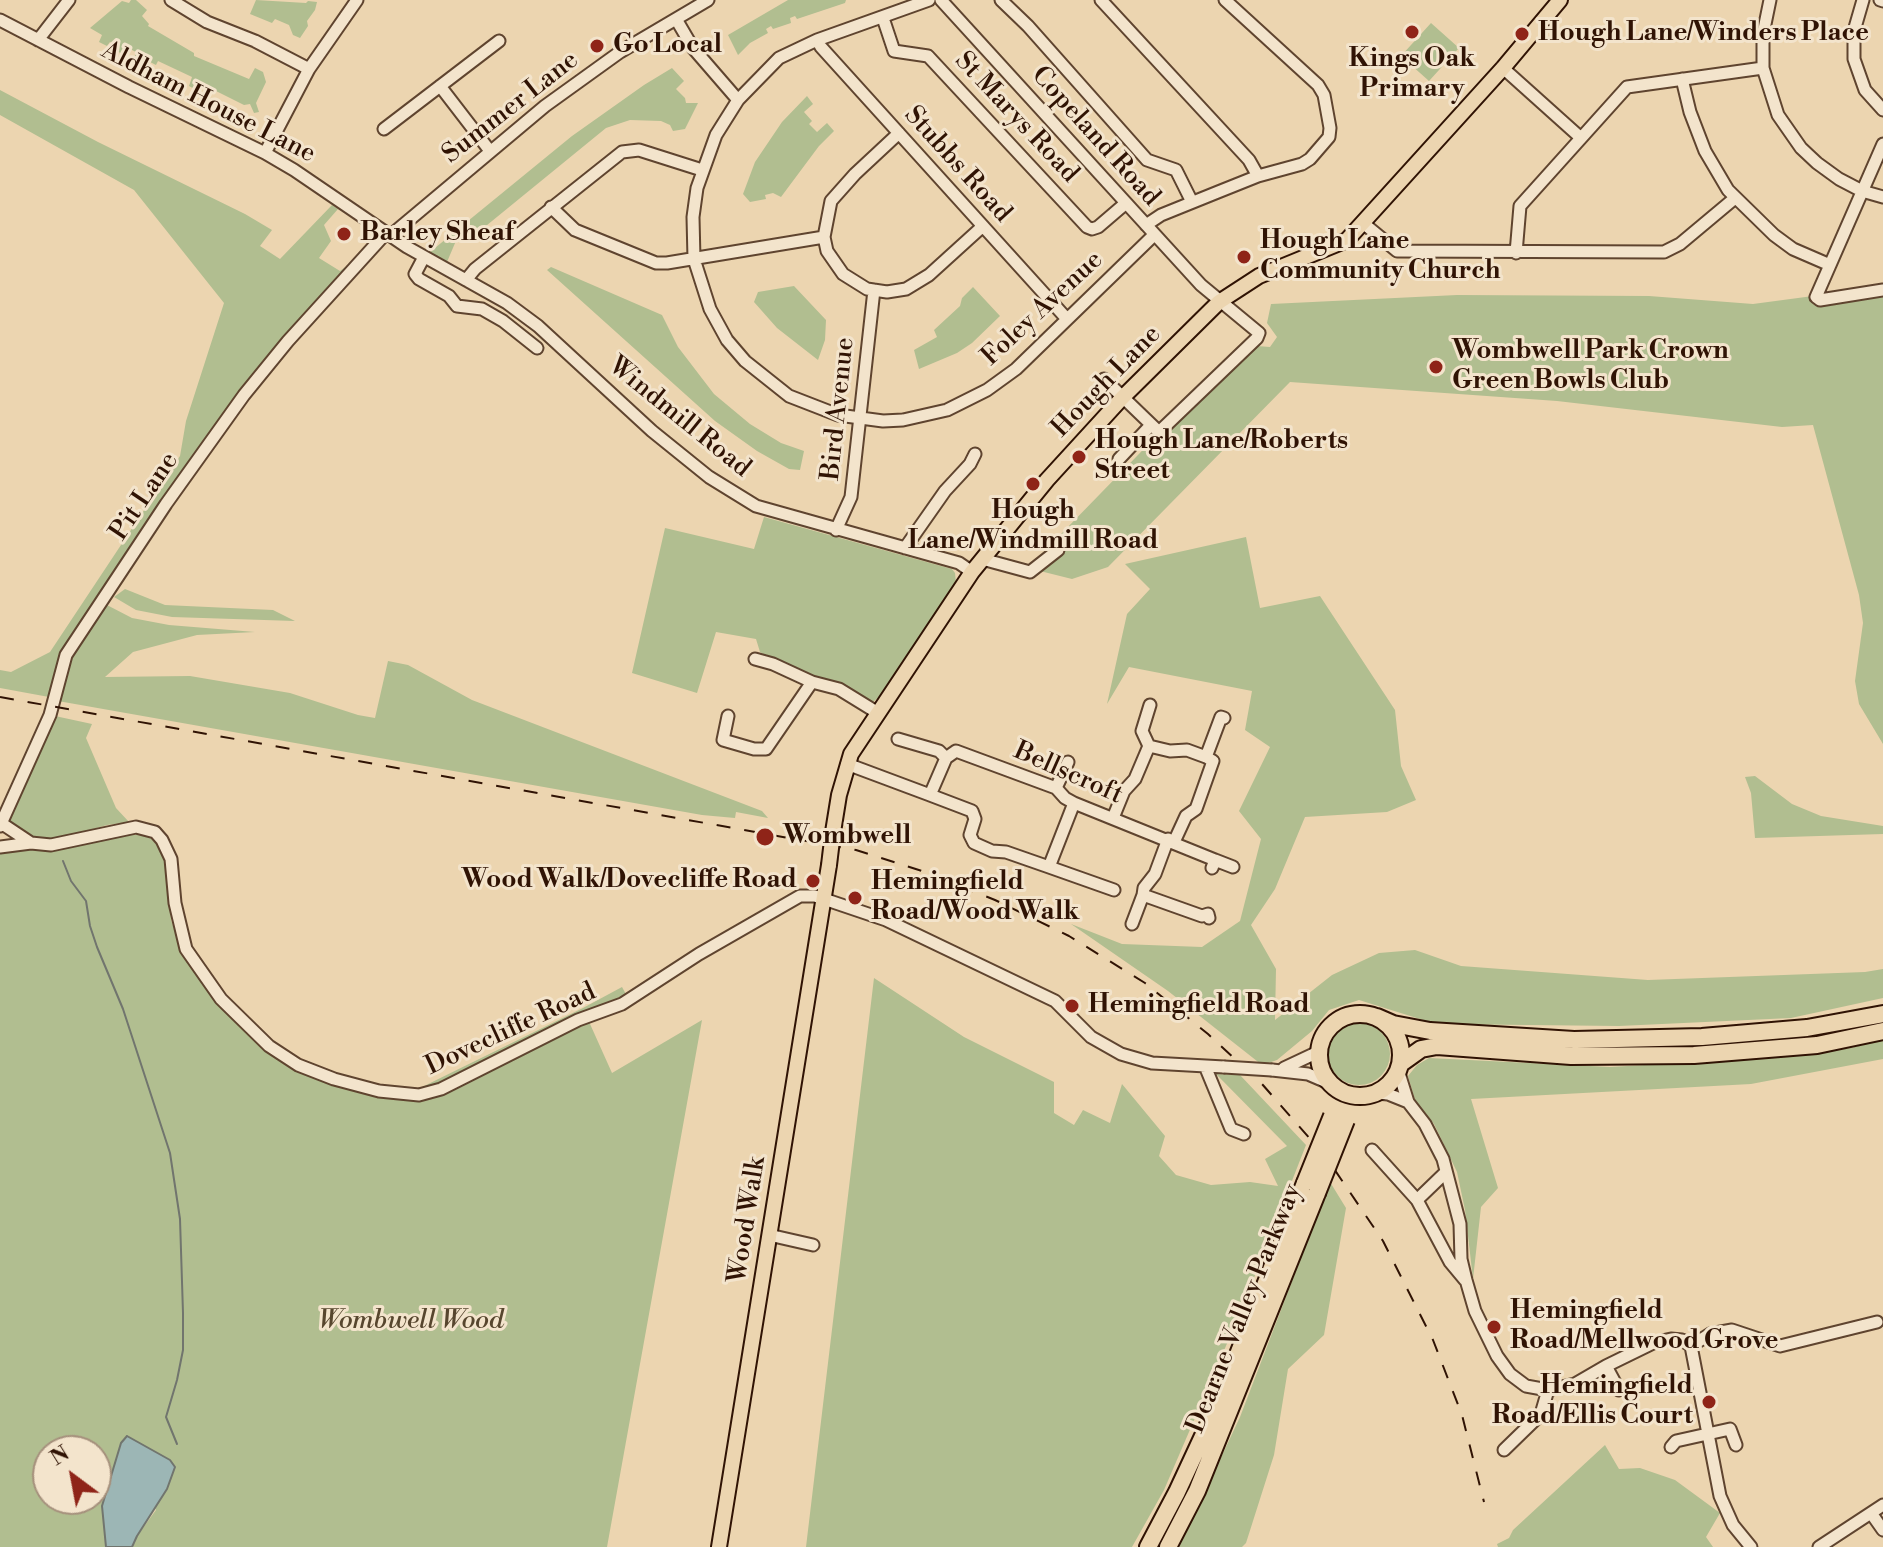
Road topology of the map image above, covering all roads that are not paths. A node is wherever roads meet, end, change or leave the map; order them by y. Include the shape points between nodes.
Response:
1 (69, 0) edge
2 (171, 0) edge
3 (357, 0) edge
4 (708, 0) edge
5 (929, 0) edge
6 (941, 0) edge
7 (1001, 0) edge
8 (1101, 0) edge
9 (1225, 0) edge
10 (1560, 0) edge
11 (1770, 0) edge
12 (1863, 0) edge
13 (883, 18) junction
14 (676, 19) junction
15 (0, 20) edge
16 (38, 40) junction
17 (817, 40) junction
18 (499, 41) dead end
19 (1503, 68) junction
20 (1763, 68) junction
21 (309, 69) junction
22 (1682, 79) junction
23 (440, 86) junction
24 (738, 100) junction
25 (1883, 110) edge
26 (384, 129) dead end
27 (899, 133) junction
28 (1581, 138) junction
29 (1883, 144) edge
30 (490, 151) junction
31 (265, 153) junction
32 (702, 170) junction
33 (1258, 176) junction
34 (1862, 191) junction
35 (1883, 197) edge
36 (1735, 198) junction
37 (1192, 202) junction
38 (1126, 203) junction
39 (551, 207) junction
40 (1363, 223) junction
41 (983, 226) junction
42 (1150, 230) junction
43 (388, 234) junction
44 (824, 237) junction
45 (1516, 253) junction
46 (424, 257) junction
47 (694, 259) junction
48 (1830, 265) junction
49 (466, 280) junction
50 (874, 290) junction
51 (1883, 290) edge
52 (1219, 302) junction
53 (1067, 319) junction
54 (537, 348) dead end
55 (1104, 379) dead end
56 (1122, 398) junction
57 (861, 419) junction
58 (1151, 425) junction
59 (975, 454) dead end
60 (1119, 459) dead end
61 (836, 530) junction
62 (905, 548) junction
63 (1058, 550) dead end
64 (982, 559) junction
65 (972, 572) junction
66 (755, 659) dead end
67 (812, 682) junction
68 (1150, 705) dead end
69 (878, 713) junction
70 (728, 716) dead end
71 (1224, 718) dead end
72 (917, 728) dead end
73 (898, 739) dead end
74 (911, 742) junction
75 (1149, 746) junction
76 (1206, 757) junction
77 (946, 758) junction
78 (1068, 762) dead end
79 (847, 764) junction
80 (1056, 788) junction
81 (930, 795) junction
82 (1074, 803) junction
83 (1113, 818) junction
84 (1, 825) edge
85 (1171, 840) junction
86 (31, 843) junction
87 (0, 847) edge
88 (1049, 867) junction
89 (1233, 867) dead end
90 (1114, 890) dead end
91 (1143, 895) junction
92 (823, 900) junction
93 (1209, 918) dead end
94 (1132, 924) dead end
95 (1883, 1014) edge
96 (1377, 1017) junction
97 (1883, 1031) edge
98 (1318, 1052) junction
99 (1205, 1066) junction
100 (1399, 1067) junction
101 (1274, 1070) junction
102 (1332, 1086) junction
103 (1375, 1094) junction
104 (1408, 1102) junction
105 (1339, 1118) junction
106 (1244, 1134) dead end
107 (1372, 1150) dead end
108 (1446, 1172) junction
109 (1311, 1188) junction
110 (1417, 1200) junction
111 (769, 1235) junction
112 (813, 1245) dead end
113 (1466, 1280) junction
114 (1877, 1322) dead end
115 (1691, 1346) junction
116 (1606, 1366) junction
117 (1646, 1385) dead end
118 (1548, 1390) junction
119 (1709, 1434) junction
120 (1736, 1445) dead end
121 (1671, 1447) dead end
122 (1504, 1450) dead end
123 (1883, 1505) edge
124 (1871, 1513) junction
125 (1883, 1530) edge
126 (723, 1546) edge
127 (1148, 1547) edge
128 (1168, 1547) edge
129 (1751, 1547) edge
130 (1819, 1547) edge

1 - 16 street
2 - 21 street
3 - 21 street
4 - 14 street, Summer Lane
5 - 13 street, Foley Avenue
6 - 38 street, Copeland Road
7 - 37 street via 1147,160 1176,170
8 - 33 street
9 - 33 street, Foley Avenue via 1318,85 1328,113 1329,137 1310,159
10 - 19 main road, Hough Lane
11 - 20 street
12 - 25 street via 1854,31 1854,59 1865,90
13 - 17 street, Foley Avenue
13 - 38 street, St Marys Road via 894,51 928,56 1087,227 1098,227
14 - 24 street via 693,48
14 - 30 street, Summer Lane via 620,52
15 - 16 street, Aldham House Lane
16 - 31 street, Aldham House Lane
17 - 24 street, Foley Avenue via 779,58
17 - 27 street, Stubbs Road
18 - 23 street
19 - 28 street
19 - 40 main road, Hough Lane
20 - 22 street
20 - 34 street via 1774,105 1801,148
21 - 31 street
22 - 28 street via 1627,87
22 - 36 street via 1705,151
23 - 26 street
23 - 30 street
24 - 32 street, Foley Avenue
27 - 41 street, Stubbs Road
27 - 44 street via 837,192 827,212
28 - 45 street via 1520,206
29 - 34 street
30 - 43 street, Summer Lane
31 - 43 street, Aldham House Lane
32 - 39 street via 631,149
32 - 47 street, Foley Avenue via 693,217
33 - 37 street, Foley Avenue
34 - 35 street
34 - 48 street
36 - 45 street via 1664,252
36 - 48 street via 1793,249
37 - 42 street, Foley Avenue via 1161,215
38 - 42 street, Copeland Road
39 - 47 street via 575,230 656,263
39 - 49 street
40 - 45 street via 1397,251
40 - 52 main road, Hough Lane via 1347,240 1259,276
41 - 50 street via 918,283 898,291
41 - 53 street, Stubbs Road
42 - 52 street, Copeland Road
42 - 53 street, Foley Avenue
43 - 46 street, Windmill Road
43 - 84 street, Pit Lane via 244,395 81,632 66,655 50,715
44 - 47 street
44 - 50 street via 843,274
46 - 49 street, Windmill Road
46 - 54 street via 415,274 419,279 457,306 492,315
47 - 57 street, Foley Avenue via 717,324 759,374 804,403
48 - 51 street via 1816,297 1820,300
49 - 61 street, Windmill Road via 538,326 709,477 756,506
50 - 57 street, Bird Avenue
52 - 56 main road, Hough Lane
52 - 58 street, Copeland Road via 1259,333 1257,338 1159,432
53 - 57 street, Foley Avenue via 1016,369 971,399 903,420
55 - 56 street
56 - 58 street
56 - 64 main road, Hough Lane
57 - 61 street, Bird Avenue via 851,497
58 - 60 street
59 - 62 street
61 - 62 street, Windmill Road
62 - 65 street, Windmill Road via 959,563
63 - 64 street via 1030,572
64 - 65 main road, Hough Lane
65 - 69 main road, Hough Lane
66 - 67 street
67 - 69 street via 839,689
67 - 70 street via 766,749 723,740
68 - 75 street via 1142,731
69 - 79 main road, Hough Lane
71 - 76 street
72 - 74 street
73 - 74 street
74 - 77 street
75 - 76 street
75 - 83 street
76 - 85 street via 1213,761 1196,809
77 - 80 street, Bellscroft via 956,751
77 - 81 street
78 - 80 street
79 - 81 street
79 - 92 main road, Hough Lane, bridge
80 - 82 street, Bellscroft
81 - 88 street via 972,811 974,843
82 - 83 street, Bellscroft
82 - 88 street
83 - 85 street, Bellscroft
84 - 86 street, Pit Lane
85 - 89 street, Bellscroft via 1214,864
85 - 91 street
86 - 87 street, Dovecliffe Road
86 - 92 street, Dovecliffe Road via 51,845 136,827 155,832 171,859 186,949 243,1022 298,1065 379,1091 419,1095 622,1004 800,896
88 - 90 street
91 - 93 street
91 - 94 street
92 - 99 street via 886,920 1055,1001 1091,1037 1121,1054 1152,1063
92 - 111 main road, Wood Walk
95 - 96 highway via 1717,1036 1574,1040 1430,1031
96 - 98 highway via 1357,1014 1338,1020 1324,1034
96 - 100 highway via 1397,1036
97 - 100 highway via 1817,1045 1694,1055 1571,1056 1437,1046 1421,1049
98 - 101 street
98 - 102 highway via 1320,1069
99 - 101 street, bridge
99 - 106 street via 1231,1129
100 - 103 highway via 1390,1084
100 - 104 street
101 - 102 street via 1308,1074
102 - 103 highway via 1353,1096
102 - 105 highway, Dearne Valley Parkway
103 - 104 street
103 - 105 highway, Dearne Valley Parkway
104 - 108 street via 1425,1124
105 - 109 highway, Dearne Valley Parkway, bridge
107 - 110 street
108 - 110 street
108 - 113 street via 1460,1224
109 - 127 highway, Dearne Valley Parkway via 1223,1393
109 - 128 highway, Dearne Valley Parkway via 1197,1491
110 - 113 street via 1450,1262
111 - 112 street
111 - 126 main road, Wood Walk
113 - 118 street via 1475,1311 1510,1374 1526,1386
114 - 115 street via 1780,1346 1732,1330 1710,1334
115 - 116 street via 1671,1339 1653,1343
115 - 119 street
116 - 117 street via 1619,1390
116 - 118 street via 1575,1384
118 - 122 street via 1541,1414
119 - 120 street via 1730,1429
119 - 121 street via 1676,1441
119 - 129 street via 1720,1496
123 - 124 street
124 - 125 street
124 - 130 street

